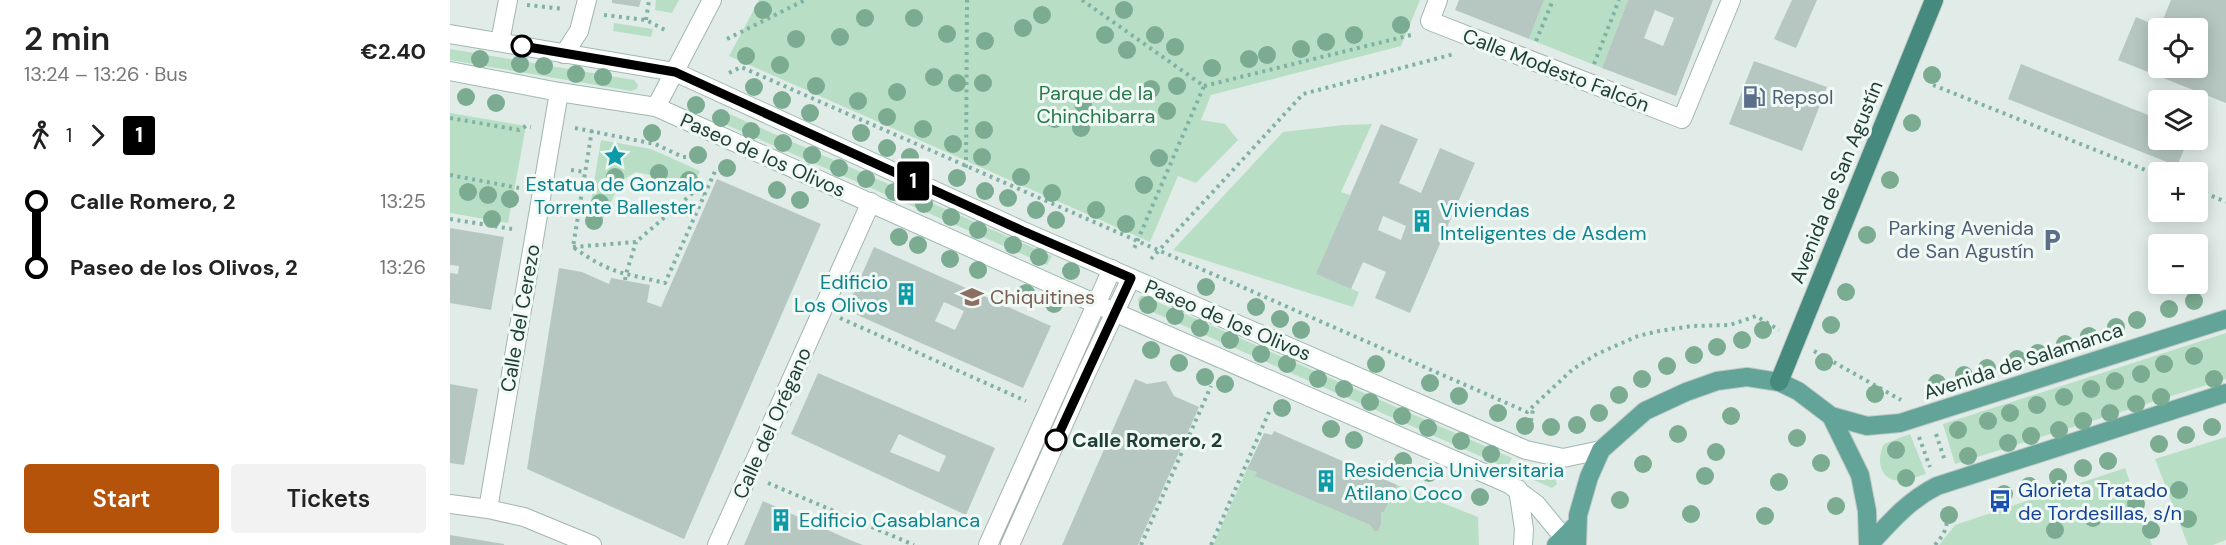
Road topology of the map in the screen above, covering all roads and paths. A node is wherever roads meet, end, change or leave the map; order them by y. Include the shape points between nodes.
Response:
1 (508, 0) edge
2 (587, 0) edge
3 (649, 0) edge
4 (712, 0) edge
5 (805, 0) edge
6 (967, 0) edge
7 (1082, 0) edge
8 (1438, 0) edge
9 (1553, 0) edge
10 (1619, 0) edge
11 (1731, 0) edge
12 (1934, 0) edge
13 (526, 4) dead end
14 (565, 10) dead end
15 (603, 15) dead end
16 (646, 20) junction
17 (1430, 21) junction
18 (667, 31) dead end
19 (450, 34) edge
20 (1467, 35) junction
21 (727, 39) dead end
22 (500, 42) junction
23 (564, 54) junction
24 (1530, 59) junction
25 (450, 70) edge
26 (675, 72) junction
27 (726, 80) dead end
28 (1587, 81) junction
29 (1932, 85) dead end
30 (1204, 86) junction
31 (559, 92) junction
32 (656, 107) junction
33 (450, 118) edge
34 (536, 127) dead end
35 (571, 128) dead end
36 (592, 130) junction
37 (698, 145) dead end
38 (966, 166) junction
39 (716, 168) dead end
40 (571, 170) dead end
41 (2148, 171) edge
42 (585, 172) junction
43 (962, 174) dead end
44 (450, 175) edge
45 (519, 188) dead end
46 (2208, 194) edge
47 (704, 195) junction
48 (871, 202) junction
49 (2226, 202) edge
50 (450, 219) edge
51 (512, 229) dead end
52 (1138, 241) junction
53 (636, 242) junction
54 (573, 247) junction
55 (1133, 251) dead end
56 (1159, 251) junction
57 (1151, 259) dead end
58 (1112, 269) junction
59 (626, 274) junction
60 (1131, 278) junction
61 (625, 280) dead end
62 (1096, 304) junction
63 (1114, 312) junction
64 (837, 317) dead end
65 (2226, 319) edge
66 (1772, 326) dead end
67 (1819, 354) dead end
68 (1779, 382) junction
69 (1211, 386) dead end
70 (2226, 393) edge
71 (1908, 400) dead end
72 (1026, 401) dead end
73 (1533, 409) junction
74 (1269, 412) dead end
75 (1831, 416) junction
76 (1532, 421) dead end
77 (1934, 428) dead end
78 (1917, 432) dead end
79 (1601, 450) junction
80 (1946, 466) dead end
81 (1932, 471) dead end
82 (765, 482) dead end
83 (1518, 489) junction
84 (450, 504) edge
85 (1944, 507) dead end
86 (488, 509) junction
87 (1569, 539) edge
88 (592, 545) edge
89 (717, 545) edge
90 (914, 545) edge
91 (988, 545) edge
92 (1010, 545) edge
93 (1141, 545) edge
94 (1211, 545) edge
95 (1523, 545) edge
96 (1869, 545) edge
97 (1935, 545) edge

1 - 22 main road
2 - 23 main road via 579,31
3 - 16 path
4 - 26 main road
5 - 21 path
6 - 38 path
7 - 30 path
8 - 17 main road
9 - 24 path
10 - 28 path
11 - 28 main road, Calle Modesto Falcón via 1682,119
12 - 68 highway, Avenida de San Agustín
13 - 14 path
15 - 16 path
16 - 18 path
17 - 20 main road, Calle Modesto Falcón
17 - 30 path via 1415,35
19 - 22 main road, Paseo de los Olivos
20 - 24 main road, Calle Modesto Falcón
20 - 56 path via 1453,55 1303,94
22 - 23 main road, Paseo de los Olivos
23 - 26 main road, Paseo de los Olivos
24 - 28 main road, Calle Modesto Falcón
25 - 31 main road, Paseo de los Olivos
26 - 32 main road
26 - 58 main road, Paseo de los Olivos
27 - 38 path via 741,67
29 - 41 path
30 - 52 path
31 - 32 main road, Paseo de los Olivos
31 - 86 main road, Calle del Cerezo
32 - 48 main road, Paseo de los Olivos
33 - 34 path via 519,130
35 - 36 path
36 - 37 path via 655,144 683,157 691,157
36 - 42 path
38 - 43 path
38 - 52 path
39 - 47 path
40 - 42 path
42 - 54 path
44 - 45 path
46 - 49 path
47 - 53 path via 695,191
47 - 59 path via 665,283
48 - 62 main road, Paseo de los Olivos
48 - 89 main road, Calle del Orégano
50 - 51 path
52 - 55 path
52 - 56 path
53 - 54 path
53 - 59 path
54 - 59 path via 594,262
56 - 57 path
56 - 73 path via 1527,412
58 - 60 main road, Paseo de los Olivos
58 - 62 main road
59 - 61 path
60 - 63 main road
60 - 79 main road, Paseo de los Olivos via 1526,450 1563,458
62 - 63 main road, Paseo de los Olivos
62 - 91 main road
63 - 83 main road, Paseo de los Olivos
63 - 92 main road
64 - 72 path
65 - 75 main road, Avenida de Salamanca via 1900,423 1867,426
66 - 73 path via 1756,316 1730,325 1692,326 1638,336 1573,369
67 - 71 path via 1901,400
68 - 75 main road
68 - 79 main road via 1747,377 1717,381 1686,392 1646,411
69 - 93 path
70 - 96 main road via 1937,486 1895,515
73 - 76 path
74 - 94 path
75 - 96 main road via 1860,476
77 - 80 path
78 - 81 path
79 - 87 main road
82 - 90 path
83 - 87 main road, Paseo de los Olivos
83 - 95 main road
84 - 86 main road
85 - 97 path via 1946,532
86 - 88 main road via 524,517

